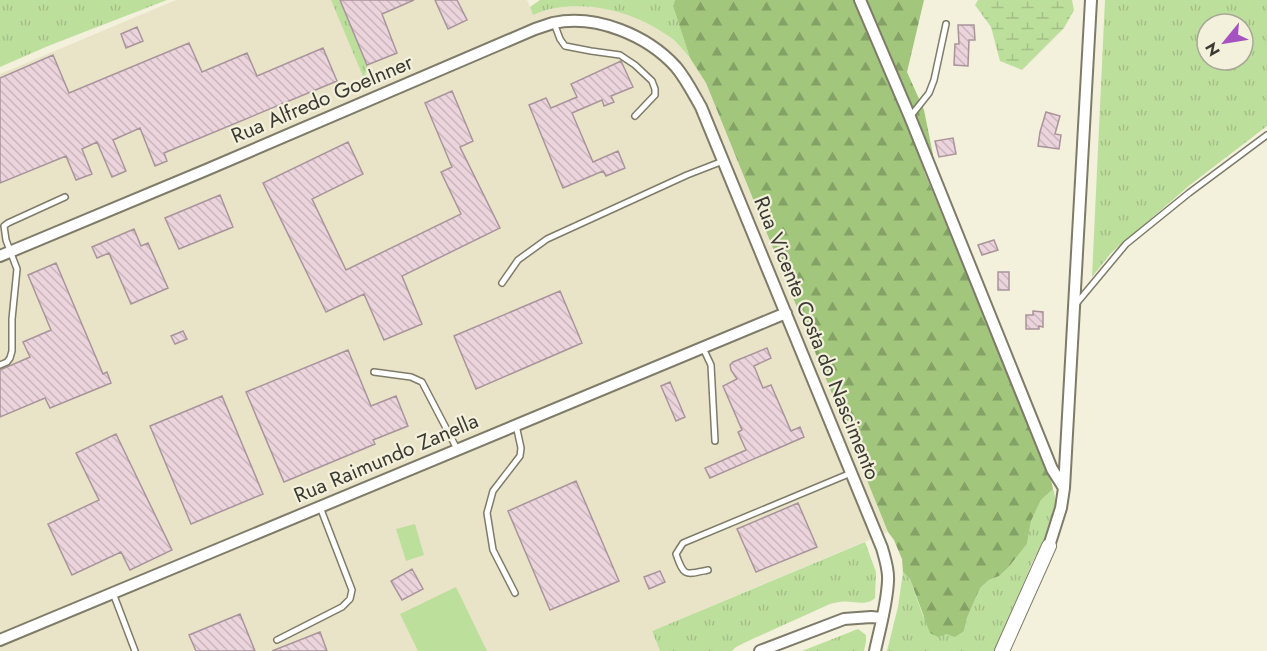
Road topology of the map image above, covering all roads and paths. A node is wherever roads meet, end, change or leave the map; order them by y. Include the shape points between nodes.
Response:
1 (860, 0) edge
2 (1091, 0) edge
3 (554, 23) junction
4 (946, 24) dead end
5 (662, 54) joint
6 (635, 116) dead end
7 (910, 117) junction
8 (1267, 135) edge
9 (723, 160) junction
10 (65, 197) dead end
11 (5, 254) edge
12 (502, 283) dead end
13 (1075, 306) junction
14 (786, 313) junction
15 (703, 348) junction
16 (0, 365) edge
17 (374, 372) dead end
18 (516, 425) junction
19 (716, 441) dead end
20 (457, 449) junction
21 (851, 473) junction
22 (1064, 488) junction
23 (320, 507) junction
24 (1049, 546) joint
25 (708, 570) dead end
26 (113, 593) junction
27 (515, 593) dead end
28 (882, 618) junction
29 (0, 640) edge
30 (277, 640) dead end
31 (135, 651) edge
32 (760, 651) edge
33 (875, 651) edge
34 (1002, 651) edge

1 - 7 street
2 - 13 street
3 - 5 street, Rua Alfredo Goelnner via 586,22 616,28
3 - 6 lane via 565,46 620,55 652,81 655,95
3 - 11 street, Rua Alfredo Goelnner
4 - 7 lane via 929,93
5 - 9 street, Rua Vicente Costa do Nascimento via 689,85
7 - 22 street via 1052,469
8 - 13 lane via 1126,244
9 - 12 lane via 547,239 518,260
9 - 14 street, Rua Vicente Costa do Nascimento
10 - 11 lane via 4,226
11 - 16 lane via 17,269 12,351 7,362
13 - 22 street
14 - 15 street, Rua Raimundo Zanella
14 - 21 street, Rua Vicente Costa do Nascimento
15 - 18 street, Rua Raimundo Zanella
15 - 19 lane via 711,365
17 - 20 lane via 422,382
18 - 20 street, Rua Raimundo Zanella
18 - 27 lane via 520,456 493,491 487,513 493,550
20 - 23 street, Rua Raimundo Zanella
21 - 25 lane via 683,543 676,554 681,569 690,574
21 - 28 street, Rua Vicente Costa do Nascimento via 887,566 889,579
22 - 24 street
23 - 26 street, Rua Raimundo Zanella
23 - 30 lane via 352,590 350,599 342,607
24 - 34 street
26 - 29 street, Rua Raimundo Zanella
26 - 31 lane
28 - 32 street via 844,619
28 - 33 street, Rua Vicente Costa do Nascimento

